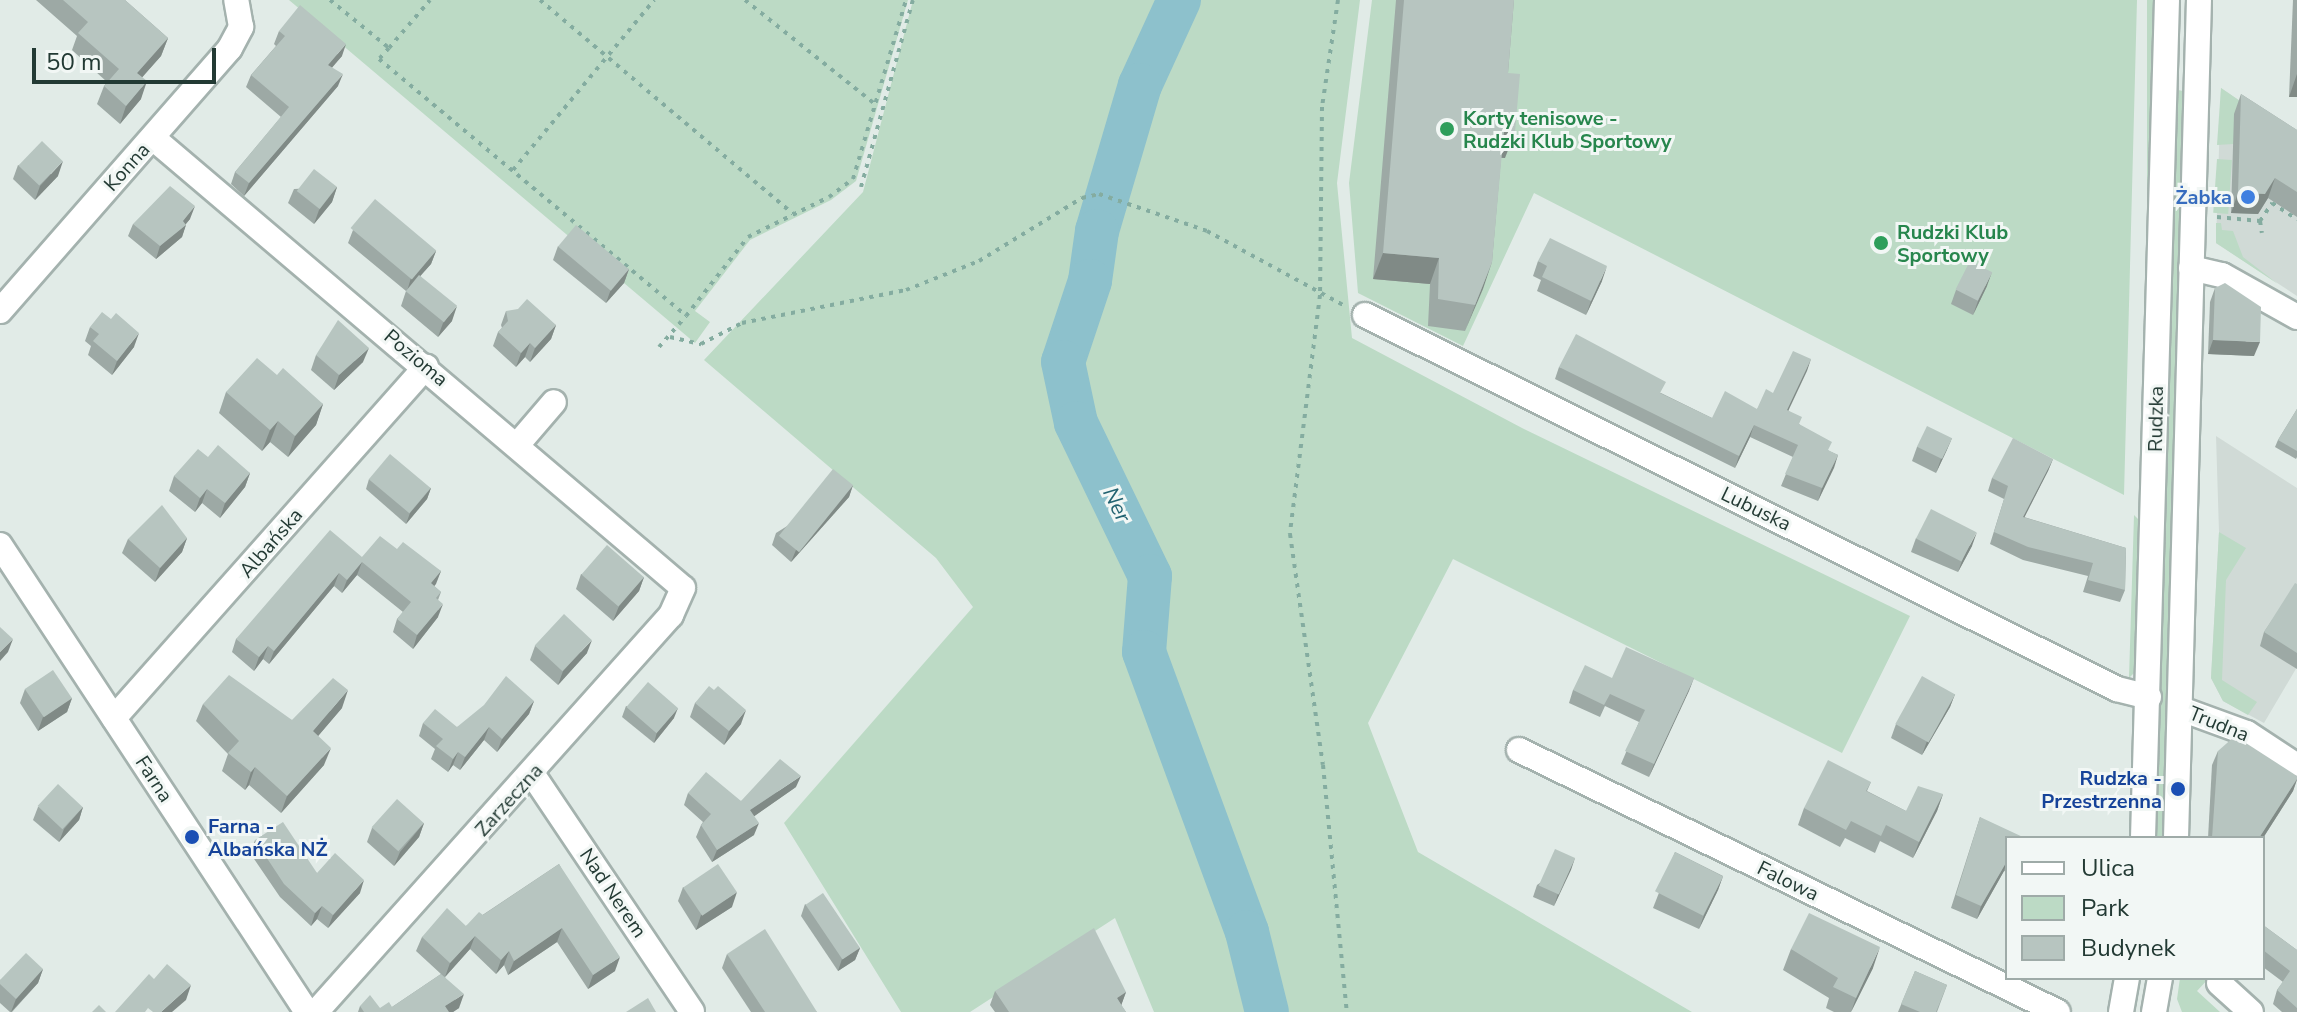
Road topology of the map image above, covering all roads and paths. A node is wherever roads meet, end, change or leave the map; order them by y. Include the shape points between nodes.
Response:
1 (330, 0) edge
2 (430, 0) edge
3 (540, 0) edge
4 (654, 0) edge
5 (745, 0) edge
6 (906, 0) edge
7 (913, 0) edge
8 (1338, 0) edge
9 (2167, 0) edge
10 (2199, 0) edge
11 (239, 8) edge
12 (2166, 33) junction
13 (2198, 35) junction
14 (389, 48) junction
15 (607, 56) junction
16 (876, 105) junction
17 (153, 138) junction
18 (513, 170) junction
19 (861, 187) dead end
20 (793, 214) junction
21 (2209, 217) dead end
22 (2297, 219) edge
23 (2260, 221) junction
24 (2262, 233) dead end
25 (2191, 268) junction
26 (1320, 295) junction
27 (0, 311) edge
28 (1365, 315) joint
29 (686, 316) junction
30 (2297, 317) edge
31 (670, 337) junction
32 (659, 347) dead end
33 (426, 367) junction
34 (554, 402) dead end
35 (518, 444) junction
36 (0, 545) edge
37 (679, 579) joint
38 (2149, 697) junction
39 (2181, 709) junction
40 (114, 718) junction
41 (1519, 750) dead end
42 (2297, 766) edge
43 (533, 775) junction
44 (2143, 836) edge
45 (2176, 836) edge
46 (2127, 980) edge
47 (2160, 980) edge
48 (2219, 983) dead end
49 (307, 1012) edge
50 (316, 1012) edge
51 (692, 1012) edge
52 (1347, 1012) edge
53 (2058, 1012) edge
54 (2121, 1012) edge
55 (2154, 1012) edge
56 (2251, 1012) edge

1 - 14 path
2 - 14 path
3 - 15 path
4 - 15 path
5 - 16 path
6 - 16 path
7 - 19 path
8 - 26 path via 1322,107
9 - 12 street, Rudzka
10 - 13 street, Rudzka
11 - 17 street, Konna via 230,48
12 - 13 street
12 - 38 street, Rudzka
13 - 25 street, Rudzka
14 - 18 path via 379,59
15 - 18 path
15 - 20 path
16 - 20 path via 853,179
17 - 27 street, Konna
17 - 33 street, Pozioma
18 - 29 path
20 - 29 path via 748,237
21 - 23 path
22 - 23 path via 2272,203
23 - 24 path
25 - 30 street via 2222,275
25 - 39 street, Rudzka
26 - 28 path
26 - 31 path via 1207,231 1099,194 1082,198 979,261 906,290 742,323 701,344
26 - 52 path via 1290,534 1323,765
28 - 38 street, Lubuska via 2117,689
29 - 31 path
31 - 32 path
33 - 35 street, Pozioma
33 - 40 street, Albańska
34 - 35 street
35 - 37 street, Pozioma
36 - 40 street, Farna
37 - 43 street, Zarzeczna via 679,606
38 - 44 street, Rudzka
39 - 42 street, Trudna via 2247,733
39 - 45 street, Rudzka
40 - 49 street, Farna
41 - 53 street, Falowa
43 - 50 street, Zarzeczna
43 - 51 street, Nad Nerem
46 - 54 street
47 - 55 street
48 - 56 street

